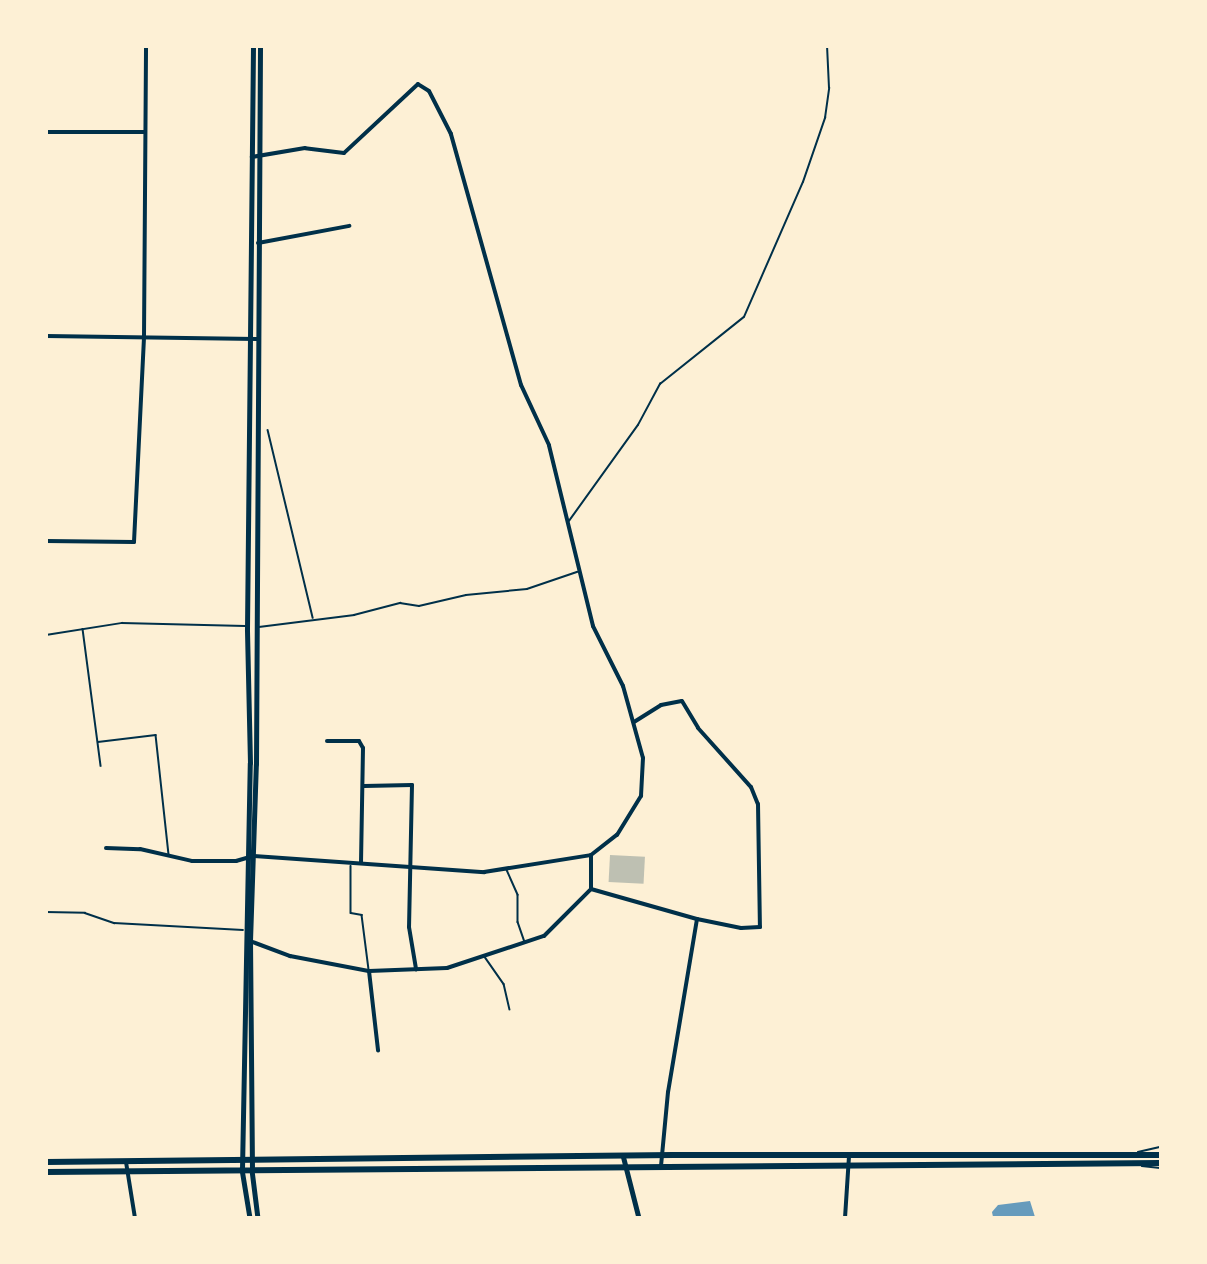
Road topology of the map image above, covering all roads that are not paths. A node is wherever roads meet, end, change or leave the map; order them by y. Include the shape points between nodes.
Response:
1 (146, 46) edge
2 (253, 46) edge
3 (260, 46) edge
4 (826, 46) edge
5 (46, 132) edge
6 (145, 132) junction
7 (255, 156) junction
8 (349, 226) dead end
9 (258, 243) junction
10 (46, 336) edge
11 (144, 338) junction
12 (253, 339) junction
13 (268, 430) dead end
14 (567, 525) junction
15 (46, 541) edge
16 (577, 572) junction
17 (313, 618) junction
18 (250, 627) junction
19 (83, 628) junction
20 (46, 635) edge
21 (634, 722) junction
22 (327, 741) dead end
23 (98, 742) junction
24 (101, 766) dead end
25 (364, 786) junction
26 (106, 848) dead end
27 (591, 855) junction
28 (169, 857) junction
29 (250, 857) junction
30 (351, 862) junction
31 (361, 863) junction
32 (410, 867) junction
33 (506, 867) junction
34 (591, 889) junction
35 (46, 912) edge
36 (697, 919) junction
37 (248, 930) junction
38 (248, 941) junction
39 (526, 943) junction
40 (484, 956) junction
41 (416, 969) junction
42 (369, 970) junction
43 (510, 1009) dead end
44 (378, 1050) dead end
45 (1161, 1148) edge
46 (1133, 1154) junction
47 (623, 1155) junction
48 (660, 1155) junction
49 (849, 1155) junction
50 (1161, 1155) edge
51 (242, 1159) junction
52 (251, 1159) junction
53 (46, 1162) edge
54 (126, 1162) junction
55 (1133, 1162) junction
56 (1161, 1163) edge
57 (850, 1164) junction
58 (662, 1166) junction
59 (624, 1167) junction
60 (1161, 1168) edge
61 (242, 1169) junction
62 (252, 1169) junction
63 (127, 1171) junction
64 (46, 1172) edge
65 (135, 1218) edge
66 (250, 1218) edge
67 (258, 1218) edge
68 (639, 1218) edge
69 (845, 1218) edge

1 - 6 street
2 - 7 main road
3 - 7 main road
4 - 14 lane via 830,88 825,118 803,182 744,317 660,384 638,425
5 - 6 street
6 - 11 street
7 - 9 main road
7 - 12 main road
7 - 14 street via 305,148 344,153 418,84 429,91 451,134 521,385 549,445
8 - 9 street
9 - 12 main road
10 - 11 street
11 - 12 street
11 - 15 street via 134,542
12 - 18 main road
13 - 17 lane
14 - 16 street
16 - 17 lane via 527,589
16 - 21 street via 592,626 623,686
17 - 18 lane
18 - 19 lane via 122,623
18 - 29 main road
19 - 20 lane
19 - 23 lane
21 - 27 street via 643,758 641,796 617,835
21 - 36 street via 661,705 682,701 698,728 751,787 758,804 760,927 741,928
22 - 25 street via 359,741 363,748
23 - 24 lane
23 - 28 lane via 156,735
25 - 31 street
25 - 32 street via 412,785
26 - 28 street via 140,849
27 - 33 street
27 - 34 street
28 - 29 street via 192,861
29 - 30 street
29 - 37 main road
30 - 31 street
30 - 42 lane via 351,913 362,915
31 - 32 street
32 - 33 street via 480,872
32 - 41 street via 409,927
33 - 39 lane via 518,895 518,922
34 - 36 street
34 - 39 street via 544,936
35 - 37 lane via 79,912 114,923
36 - 48 street
37 - 38 main road
38 - 42 street via 294,957
38 - 51 main road
38 - 52 main road
39 - 40 street
40 - 41 street via 447,968
40 - 43 lane via 504,984
41 - 42 street
42 - 44 street
45 - 46 lane
46 - 49 main road
46 - 50 main road
47 - 48 main road
47 - 52 main road
47 - 59 street
48 - 49 main road
48 - 58 street
49 - 57 street
51 - 52 main road
51 - 54 main road
51 - 61 main road
52 - 62 main road
53 - 54 main road
54 - 63 street
55 - 56 main road
55 - 57 main road
55 - 60 lane
57 - 58 main road
57 - 69 street
58 - 59 main road
59 - 62 main road
59 - 68 street
61 - 62 main road
61 - 63 main road
61 - 66 street
62 - 67 street
63 - 64 main road
63 - 65 street

